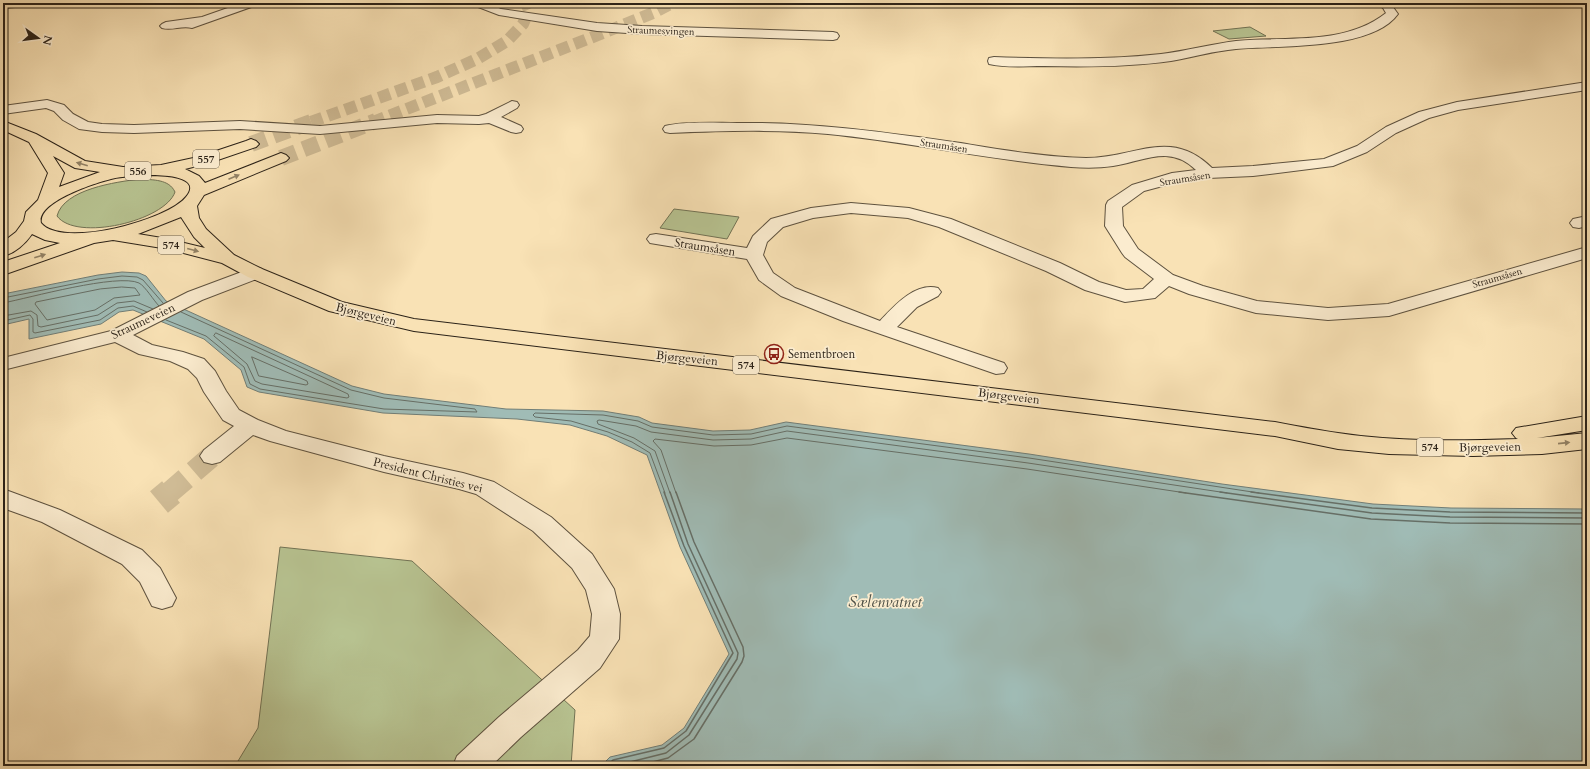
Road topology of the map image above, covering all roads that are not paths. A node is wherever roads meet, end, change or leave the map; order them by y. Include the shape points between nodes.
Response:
1 (27, 3) edge
2 (253, 3) edge
3 (477, 3) edge
4 (508, 3) edge
5 (1381, 3) edge
6 (3, 5) edge
7 (490, 8) junction
8 (231, 10) junction
9 (194, 19) junction
10 (166, 26) dead end
11 (833, 36) dead end
12 (994, 61) dead end
13 (1587, 86) edge
14 (512, 105) dead end
15 (3, 110) edge
16 (490, 118) junction
17 (3, 125) edge
18 (516, 129) dead end
19 (670, 129) dead end
20 (36, 140) junction
21 (251, 144) tunnel mouth
22 (280, 158) tunnel mouth
23 (160, 170) junction
24 (134, 172) junction
25 (1208, 173) junction
26 (194, 198) junction
27 (45, 202) junction
28 (32, 222) junction
29 (113, 235) junction
30 (92, 238) junction
31 (656, 239) dead end
32 (3, 251) edge
33 (1587, 252) edge
34 (754, 255) junction
35 (228, 259) junction
36 (3, 269) edge
37 (256, 273) junction
38 (1166, 279) junction
39 (931, 292) dead end
40 (884, 329) junction
41 (118, 334) junction
42 (3, 364) edge
43 (996, 368) dead end
44 (1587, 423) edge
45 (250, 425) junction
46 (1275, 429) junction
47 (1587, 441) edge
48 (212, 456) tunnel mouth
49 (3, 498) edge
50 (162, 598) dead end
51 (469, 766) edge

1 - 6 street
2 - 8 street
3 - 7 street, Straumesvingen
4 - 7 street
5 - 12 street via 1387,6 1392,14 1385,21 1368,30 1344,37 1234,45 1163,58 1117,62
7 - 11 street, Straumesvingen via 500,12 596,27
8 - 9 street
8 - 9 street via 209,10
9 - 10 street
13 - 25 street, Straumsåsen via 1457,106 1424,115 1392,130 1362,149 1327,163
14 - 16 street
15 - 16 street via 47,104 59,108 68,117 84,126 134,129 240,125 335,129 437,119
16 - 18 street
17 - 20 main road, 556
19 - 25 street, Straumåsen via 771,127 827,130 1071,162 1115,161 1156,151 1172,151 1188,155
24 -> 20 main road, 556 via 81,165
20 - 27 main road, 556 via 56,173
21 - 23 main road, 557 via 203,160
26 -> 22 main road, 557
23 - 24 main road, 556
23 - 26 main road, 556 via 194,179 198,185
24 - 27 main road, 556 via 85,182
25 - 38 street, Straumsåsen via 1172,178 1138,188 1114,205 1114,226 1131,253
26 - 29 main road via 175,214 158,222
26 - 35 main road, 574 via 190,218 200,233
27 - 28 main road, 556 via 35,212
28 - 30 main road via 36,229 50,235
28 - 32 main road, 556 via 22,236
29 - 30 main road
29 -> 35 main road, 574 via 168,244
36 -> 30 main road
31 - 34 street, Straumsåsen
33 - 38 street, Straumsåsen via 1389,310 1328,314 1256,307
34 - 38 street via 759,240 777,224 811,213 851,208 909,213 945,223 1053,267 1092,286 1125,296 1148,294
34 - 40 street via 766,276 788,292
35 - 37 main road, Bjørgeveien / 574
37 - 41 street, Straumeveien via 178,304
37 - 46 main road, Bjørgeveien / 574 via 336,307 414,325
39 - 40 street via 905,306
40 - 43 street
41 - 42 street, Straumeveien
41 - 45 street, President Christies vei via 146,350 176,356 196,364 207,376 231,414
44 - 46 main road, Bjørgeveien / 574 via 1530,433 1468,436
45 - 48 street
45 - 51 street, President Christies vei via 278,436 485,488 542,524 582,561 600,589 606,614 604,639 589,659
46 -> 47 main road, Bjørgeveien / 574 via 1338,441 1389,446 1473,448 1542,446
49 - 50 street via 51,516 132,557 150,574

